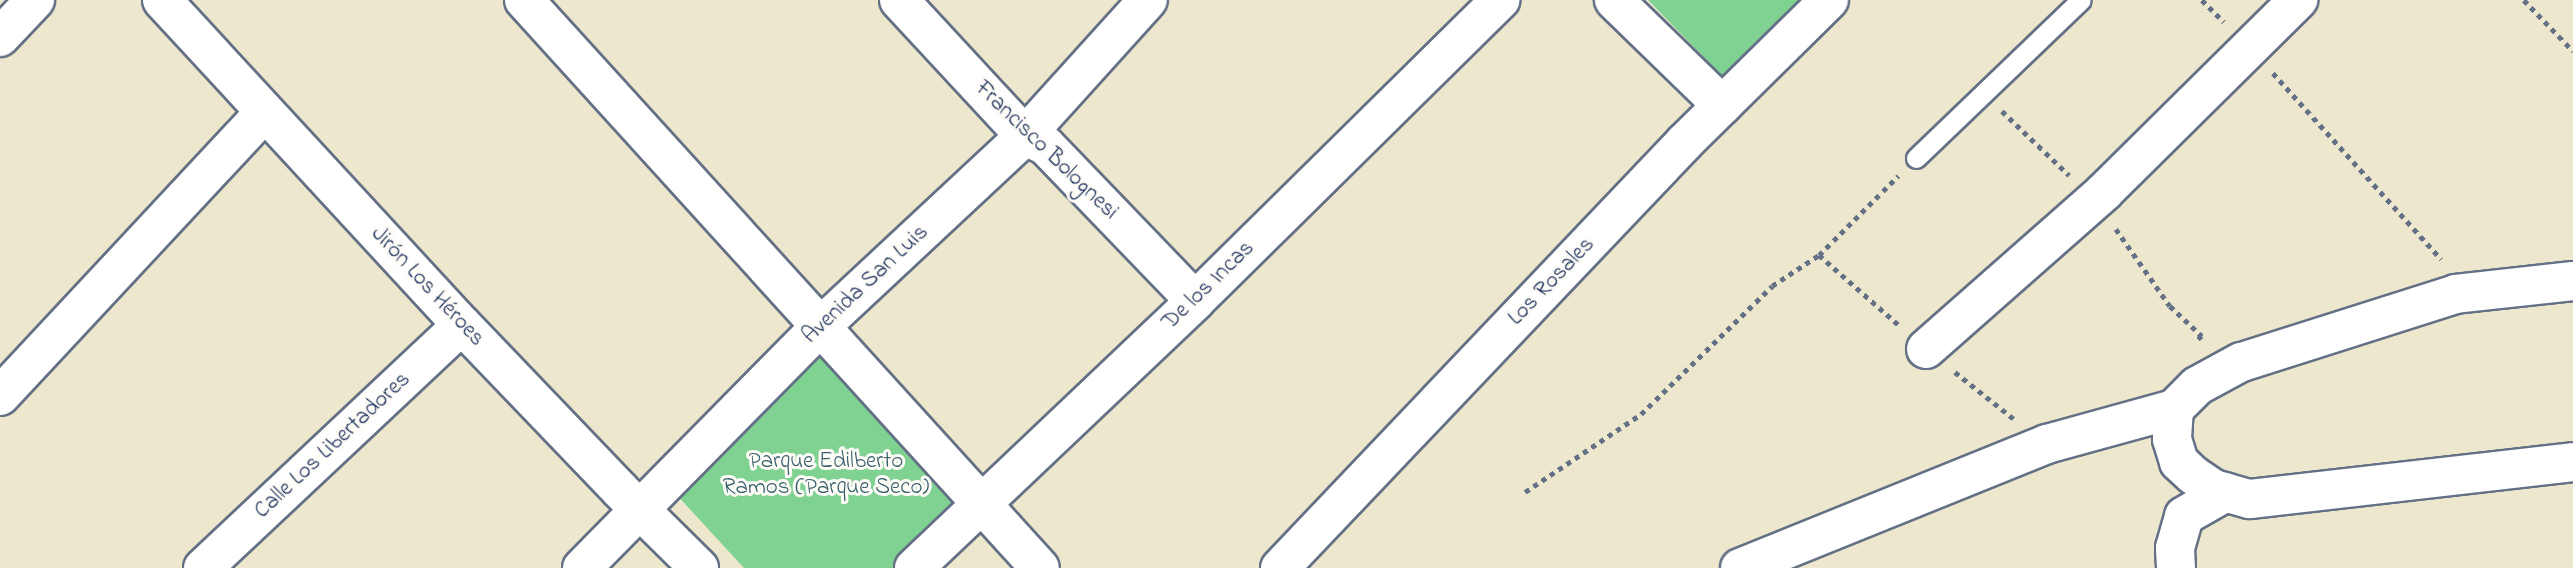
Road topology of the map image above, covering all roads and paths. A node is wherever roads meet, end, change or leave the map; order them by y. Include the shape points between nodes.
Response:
1 (35, 0) edge
2 (162, 0) edge
3 (524, 0) edge
4 (899, 0) edge
5 (1148, 0) edge
6 (1500, 0) edge
7 (1614, 0) edge
8 (1829, 0) edge
9 (2081, 0) edge
10 (2202, 0) edge
11 (2298, 0) edge
12 (2524, 0) edge
13 (0, 37) edge
14 (2250, 48) junction
15 (2573, 51) edge
16 (1984, 93) junction
17 (1722, 105) junction
18 (264, 113) junction
19 (1025, 136) junction
20 (1916, 158) joint
21 (2094, 199) junction
22 (2573, 281) edge
23 (2456, 294) junction
24 (1195, 301) junction
25 (463, 325) junction
26 (819, 328) junction
27 (2193, 344) dead end
28 (1926, 349) dead end
29 (0, 396) edge
30 (2174, 410) junction
31 (2573, 462) edge
32 (1525, 492) dead end
33 (2226, 492) junction
34 (980, 504) junction
35 (642, 511) junction
36 (203, 568) edge
37 (582, 568) edge
38 (699, 568) edge
39 (914, 568) edge
40 (1040, 568) edge
41 (1280, 568) edge
42 (1740, 568) edge
43 (2176, 568) edge

1 - 13 street
2 - 18 street, Jirón Los Héroes
3 - 26 street
4 - 19 street, Francisco Bolognesi
5 - 19 street, Avenida San Luis
6 - 24 street, De los Incas
7 - 17 street
8 - 17 street, Los Rosales
9 - 16 lane
10 - 14 path
11 - 14 street
12 - 15 path
14 - 21 street
14 - 23 path via 2440,257
16 - 20 lane
16 - 21 path
17 - 41 street, Los Rosales
18 - 25 street, Jirón Los Héroes
18 - 29 street
19 - 24 street, Francisco Bolognesi via 1046,146
19 - 26 street, Avenida San Luis
20 - 32 path via 1819,255 1772,286 1641,414
21 - 27 path via 2171,306 2202,336
21 - 28 street
22 - 23 street
23 - 30 street via 2241,362 2197,386
24 - 34 street, De los Incas
25 - 35 street, Jirón Los Héroes
25 - 36 street, Calle Los Libertadores
26 - 34 street
26 - 35 street, Avenida San Luis
30 - 33 street via 2172,439 2179,462 2214,489
30 - 42 street via 2047,444
31 - 33 street via 2250,499
33 - 43 street via 2184,516 2175,548
34 - 39 street, De los Incas
34 - 40 street
35 - 37 street, Avenida San Luis
35 - 38 street, Jirón Los Héroes

